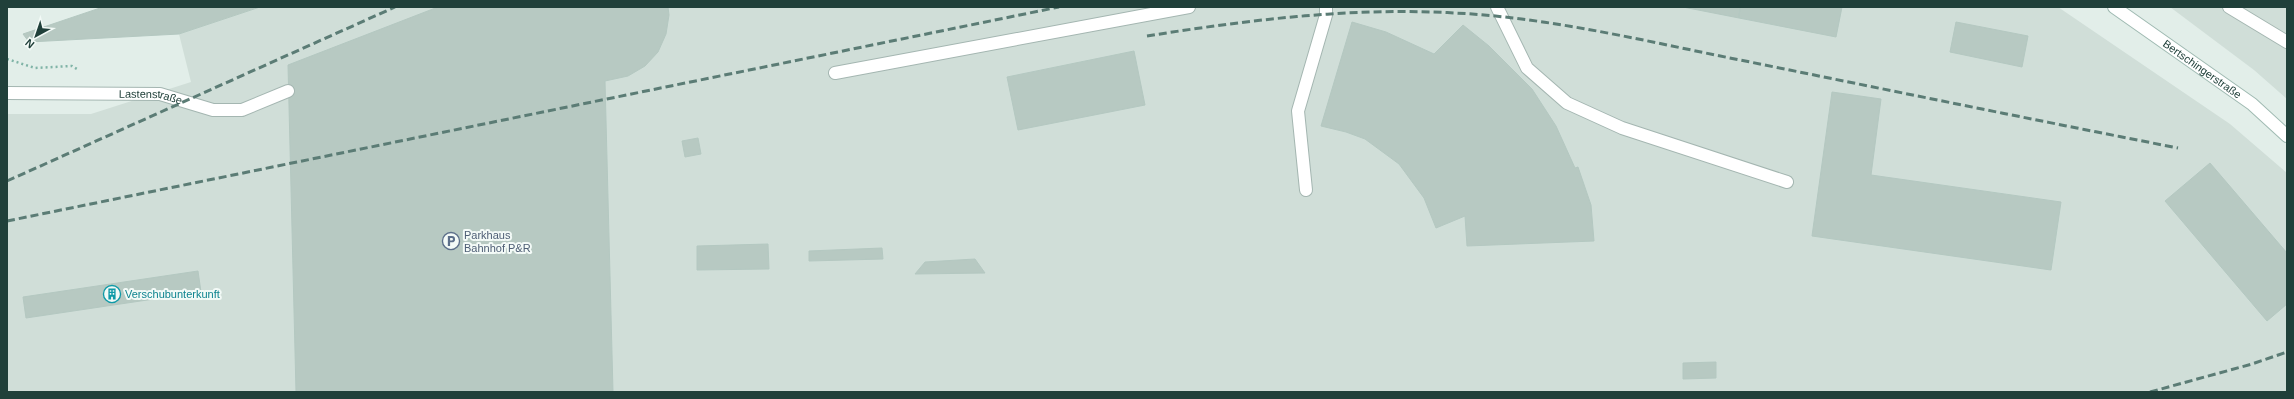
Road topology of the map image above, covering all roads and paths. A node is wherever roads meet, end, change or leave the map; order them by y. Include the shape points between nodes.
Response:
1 (1189, 7) edge
2 (1326, 7) edge
3 (1497, 7) edge
4 (2114, 7) edge
5 (2229, 7) edge
6 (2287, 42) edge
7 (835, 73) dead end
8 (288, 91) dead end
9 (7, 93) edge
10 (2287, 136) edge
11 (1787, 182) dead end
12 (1306, 190) dead end

1 - 7 street
2 - 12 street via 1326,15 1298,111
3 - 11 street via 1527,68 1567,103 1622,128
4 - 10 street, Bertschingerstraße via 2252,104
5 - 6 street
8 - 9 street, Lastenstraße via 242,110 213,110 160,94

